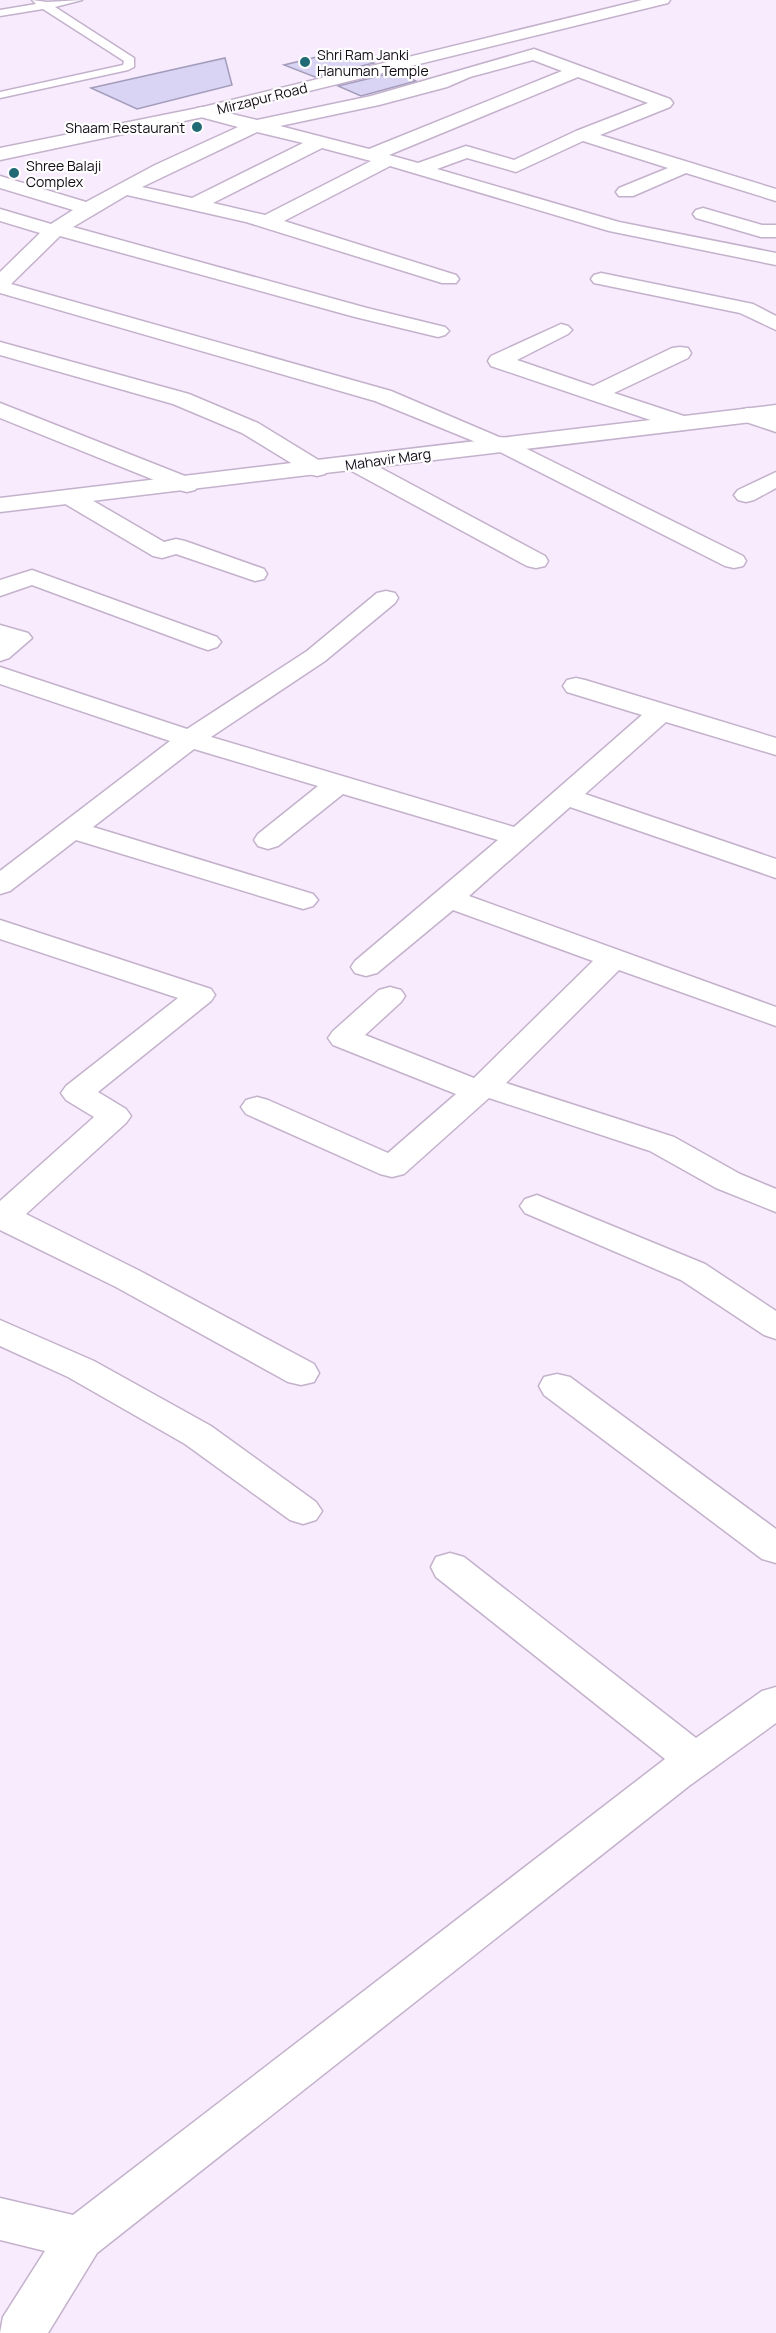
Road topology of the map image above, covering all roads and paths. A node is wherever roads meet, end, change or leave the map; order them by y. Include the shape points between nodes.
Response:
1 (77, 0) edge
2 (614, 0) edge
3 (662, 0) edge
4 (42, 3) edge
5 (0, 13) edge
6 (579, 70) junction
7 (0, 95) edge
8 (203, 112) junction
9 (252, 127) junction
10 (582, 135) junction
11 (320, 142) junction
12 (0, 143) edge
13 (0, 154) edge
14 (380, 158) junction
15 (685, 167) junction
16 (418, 169) junction
17 (0, 182) edge
18 (124, 189) junction
19 (627, 192) dead end
20 (776, 195) edge
21 (193, 205) junction
22 (88, 209) junction
23 (703, 214) dead end
24 (3, 218) edge
25 (267, 222) junction
26 (56, 230) junction
27 (776, 231) edge
28 (776, 259) edge
29 (449, 279) dead end
30 (601, 279) dead end
31 (0, 285) edge
32 (776, 324) edge
33 (561, 330) dead end
34 (438, 331) dead end
35 (0, 348) edge
36 (680, 353) dead end
37 (595, 393) junction
38 (0, 410) edge
39 (776, 412) edge
40 (748, 415) junction
41 (682, 423) junction
42 (776, 425) edge
43 (500, 443) junction
44 (356, 464) junction
45 (317, 469) junction
46 (776, 479) edge
47 (187, 485) junction
48 (746, 495) dead end
49 (70, 497) junction
50 (0, 505) edge
51 (536, 561) dead end
52 (734, 561) dead end
53 (255, 574) dead end
54 (0, 590) edge
55 (386, 598) dead end
56 (0, 633) edge
57 (208, 642) dead end
58 (0, 653) edge
59 (0, 675) edge
60 (576, 686) dead end
61 (661, 712) junction
62 (190, 739) junction
63 (776, 747) edge
64 (339, 783) junction
65 (567, 797) junction
66 (72, 830) junction
67 (517, 837) junction
68 (268, 840) dead end
69 (776, 868) edge
70 (0, 885) edge
71 (449, 899) junction
72 (303, 900) dead end
73 (0, 929) edge
74 (614, 958) junction
75 (366, 967) dead end
76 (390, 996) dead end
77 (776, 1017) edge
78 (481, 1089) junction
79 (257, 1107) dead end
80 (776, 1202) edge
81 (537, 1206) dead end
82 (1, 1217) edge
83 (776, 1328) edge
84 (0, 1332) edge
85 (302, 1373) dead end
86 (557, 1386) dead end
87 (303, 1511) dead end
88 (776, 1549) edge
89 (450, 1567) dead end
90 (776, 1702) edge
91 (695, 1760) junction
92 (0, 2219) edge
93 (81, 2238) junction
94 (21, 2333) edge

1 - 4 lane
2 - 12 main road, Mirzapur Road via 189,103
3 - 8 main road, Mirzapur Road
4 - 5 lane
4 - 7 lane via 130,60 128,67
6 - 9 main road via 534,54 373,101
6 - 10 main road via 664,103
6 - 14 main road
8 - 9 main road
8 - 13 main road, Mirzapur Road
9 - 11 main road
9 - 18 main road
10 - 15 main road
10 - 16 main road via 516,166 466,152
11 - 14 main road
11 - 21 main road
14 - 16 main road
14 - 25 main road
15 - 19 main road
15 - 20 main road
16 - 28 main road via 616,227
17 - 22 main road
18 - 21 main road
18 - 22 main road
21 - 25 main road
22 - 26 main road
23 - 27 main road via 760,231
24 - 26 main road
25 - 29 main road
26 - 31 main road
26 - 34 main road
30 - 32 main road via 746,308
31 - 43 main road via 382,396
33 - 37 main road via 499,361
35 - 45 main road via 181,399 250,428
36 - 37 main road
37 - 41 main road
38 - 47 main road
39 - 40 main road, Mahavir Marg
40 - 41 main road, Mahavir Marg
40 - 42 main road
41 - 43 main road, Mahavir Marg
43 - 44 main road, Mahavir Marg
43 - 52 main road
44 - 45 main road, Mahavir Marg
44 - 51 main road
45 - 47 main road, Mahavir Marg
46 - 48 main road
47 - 49 main road, Mahavir Marg
49 - 50 main road, Mahavir Marg
49 - 53 main road via 162,551 176,546
54 - 57 main road via 32,577
55 - 62 main road via 316,656
56 - 58 main road via 19,638
59 - 62 main road
60 - 61 main road
61 - 63 main road
61 - 65 main road
62 - 64 main road
62 - 66 main road
64 - 67 main road
64 - 68 main road
65 - 67 main road
65 - 69 main road
66 - 70 main road
66 - 72 main road
67 - 71 main road
71 - 74 main road
71 - 75 main road
73 - 82 main road via 200,995 76,1093 116,1116
74 - 77 main road
74 - 78 main road
76 - 78 main road via 344,1038
78 - 79 main road via 392,1167
78 - 80 main road via 662,1144 728,1181
81 - 83 main road via 693,1272
82 - 85 main road via 128,1279
84 - 87 main road via 81,1370 198,1435
86 - 88 main road
89 - 91 main road
90 - 91 main road
91 - 93 main road
92 - 93 main road
93 - 94 main road

